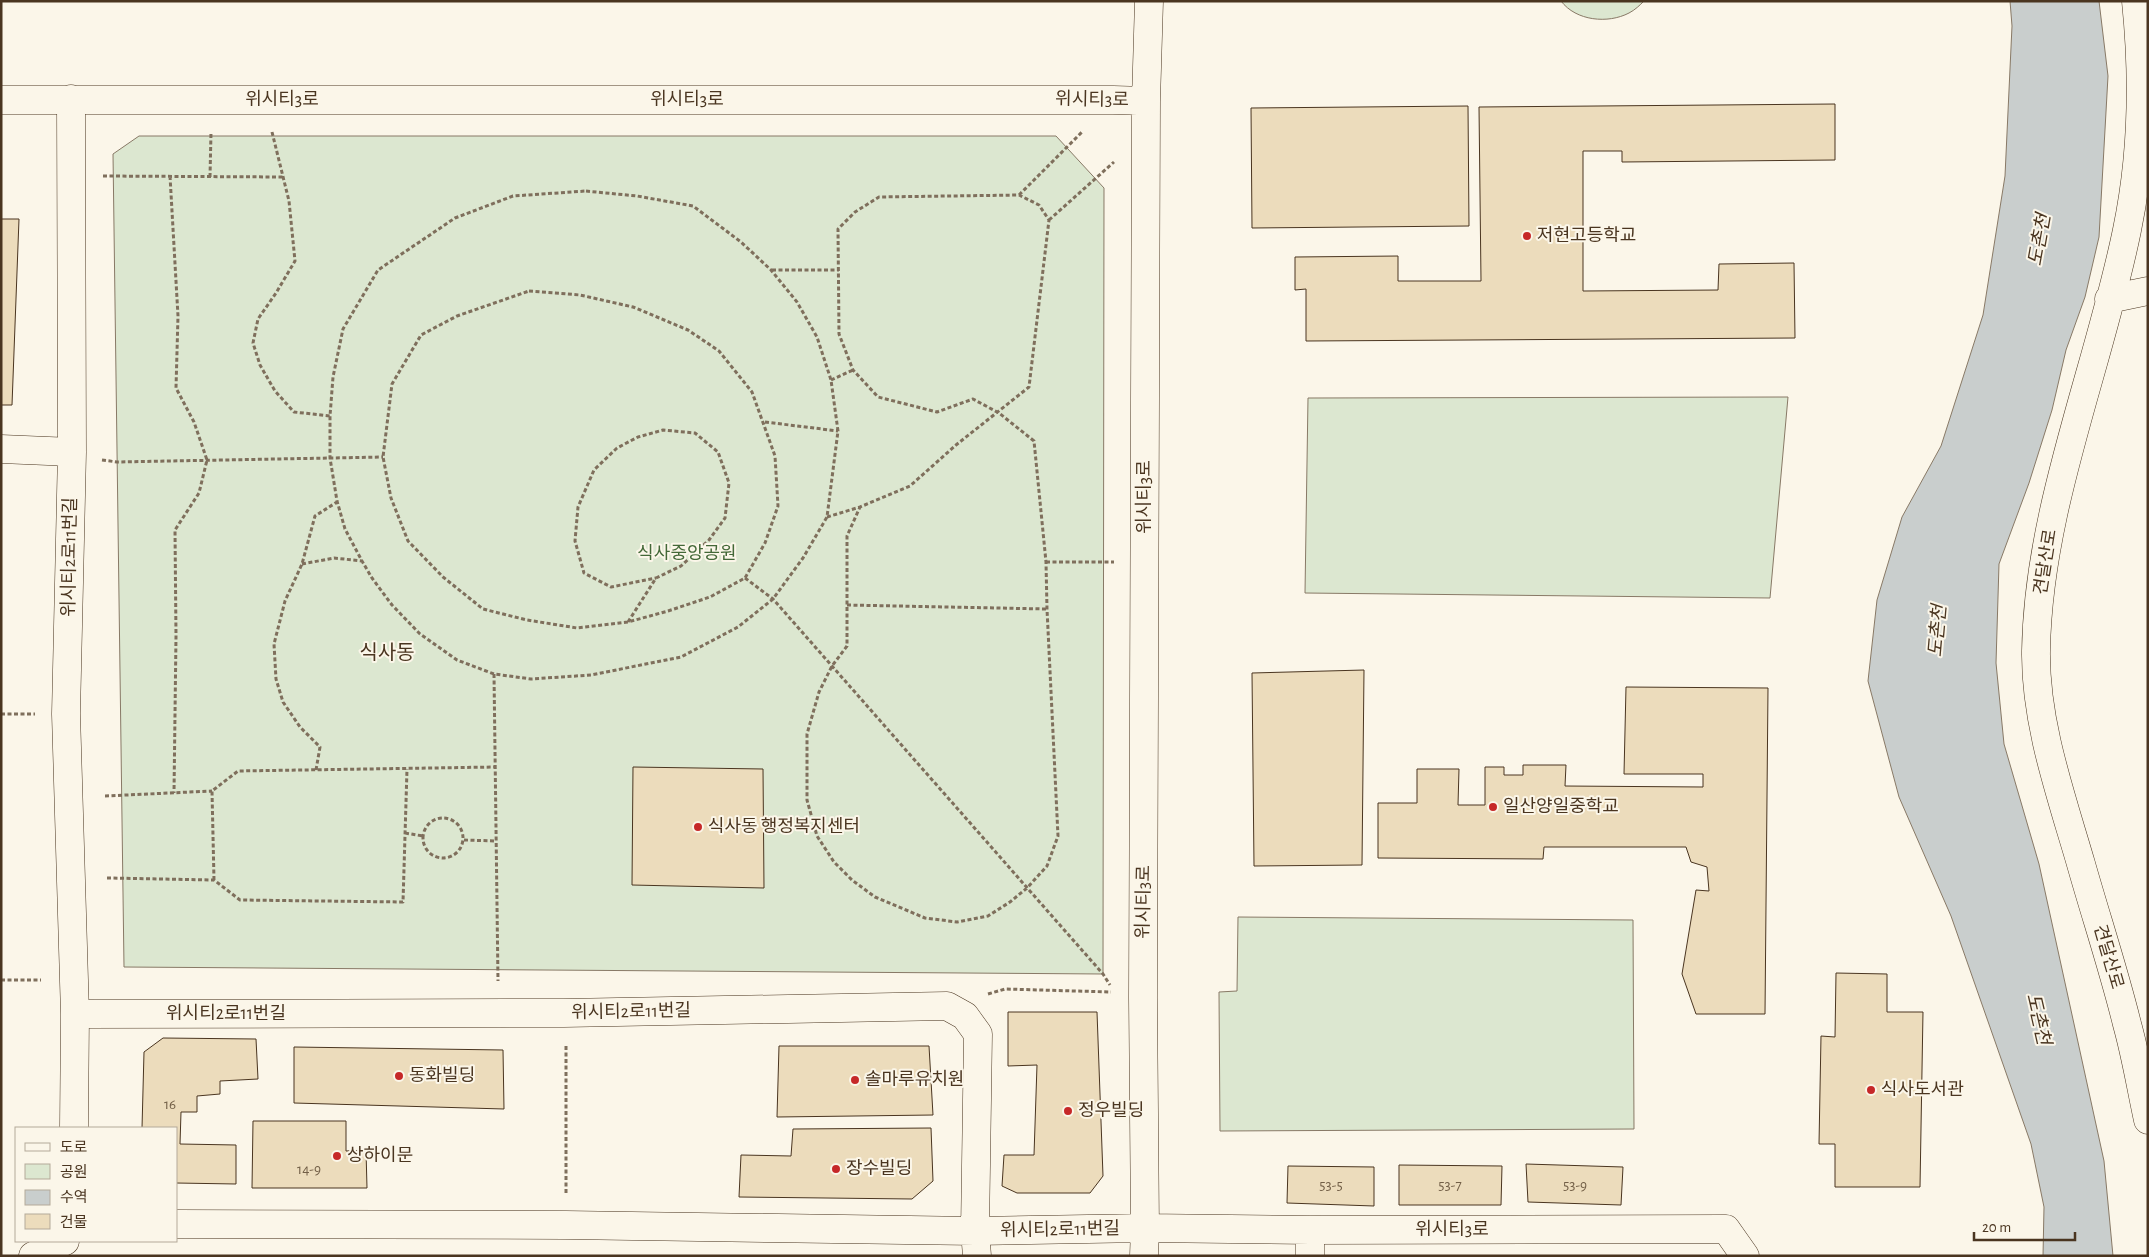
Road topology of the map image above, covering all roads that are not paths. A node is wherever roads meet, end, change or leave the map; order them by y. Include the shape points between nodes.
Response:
1 (1149, 1) edge
2 (2136, 1) edge
3 (1, 100) edge
4 (71, 100) junction
5 (1146, 101) junction
6 (2148, 290) edge
7 (2109, 299) junction
8 (1, 449) edge
9 (72, 452) junction
10 (75, 1014) junction
11 (2148, 1120) edge
12 (74, 1127) edge
13 (178, 1224) edge
14 (1146, 1228) junction
15 (63, 1242) edge
16 (73, 1242) edge
17 (976, 1243) edge
18 (1310, 1243) edge
19 (33, 1256) edge
20 (73, 1256) edge
21 (1144, 1256) edge
22 (1746, 1256) edge

1 - 5 street
2 - 7 street, 견달산로 via 2141,49 2141,142 2127,230
3 - 4 street, 위시티3로
4 - 5 street, 위시티3로
4 - 9 street, 위시티2로11번길
5 - 14 street, 위시티3로 via 1143,998
6 - 7 street
7 - 11 street, 견달산로 via 2055,508 2041,578 2036,652 2041,713 2055,776 2128,1025
8 - 9 street
9 - 10 street, 위시티2로11번길 via 66,714
10 - 12 street, 위시티2로11번길
10 - 17 street, 위시티2로11번길 via 564,1013 947,1006 965,1016 978,1034
13 - 17 street, 위시티2로11번길 via 566,1225
14 - 17 street, 위시티2로11번길
14 - 18 street, 위시티3로
14 - 21 street, 위시티3로
15 - 19 street
16 - 20 street
18 - 22 street, 위시티3로 via 1726,1229

